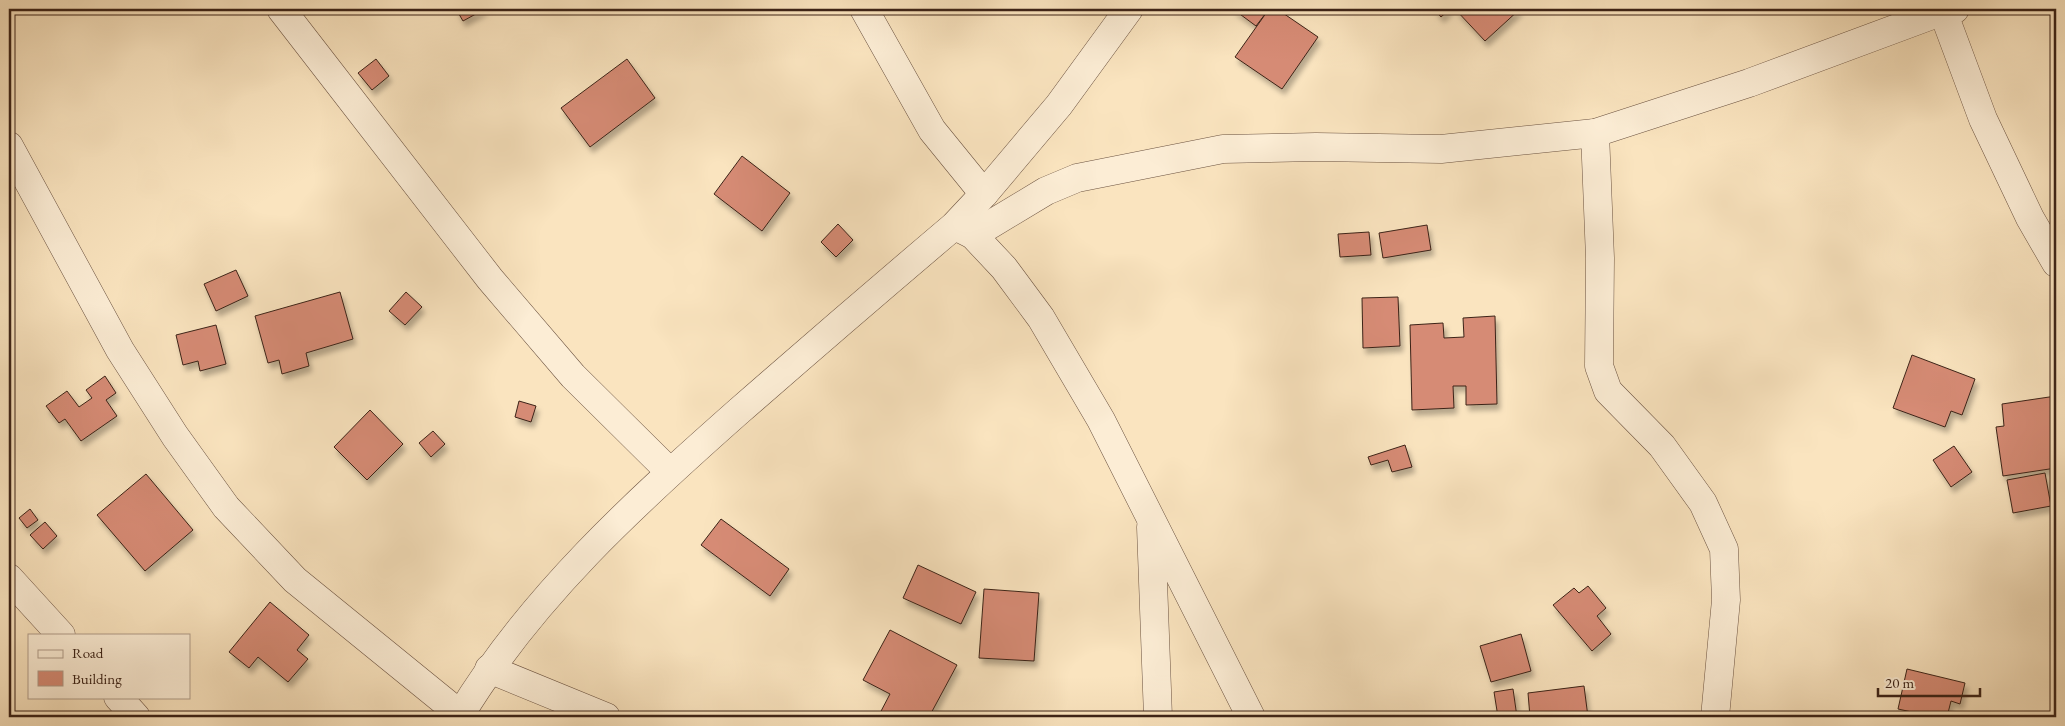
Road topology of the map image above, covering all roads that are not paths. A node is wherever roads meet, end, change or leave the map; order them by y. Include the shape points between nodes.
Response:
1 (281, 9) edge
2 (864, 9) edge
3 (1129, 9) edge
4 (1947, 9) edge
5 (1595, 133) junction
6 (9, 146) edge
7 (984, 194) junction
8 (964, 230) junction
9 (2056, 264) edge
10 (670, 472) junction
11 (1150, 520) junction
12 (9, 578) edge
13 (60, 634) edge
14 (490, 669) junction
15 (119, 698) edge
16 (460, 716) edge
17 (136, 717) edge
18 (606, 717) edge
19 (1158, 717) edge
20 (1251, 717) edge
21 (1715, 717) edge

1 - 10 street via 490,279 573,376
2 - 7 street via 932,130
3 - 7 street via 1059,105
4 - 5 street via 1749,84
4 - 9 street via 1983,119 2030,218
5 - 8 street via 1440,149 1223,149 1077,178
5 - 21 street via 1600,258 1599,366 1608,391 1662,446 1703,503 1724,549 1726,600
6 - 16 street via 120,350 175,436 226,507 295,580
7 - 8 street
8 - 10 street
8 - 11 street via 1004,268 1041,318 1101,420
10 - 14 street via 538,605
11 - 19 street
11 - 20 street
12 - 13 street
14 - 16 street
14 - 18 street
15 - 17 street

